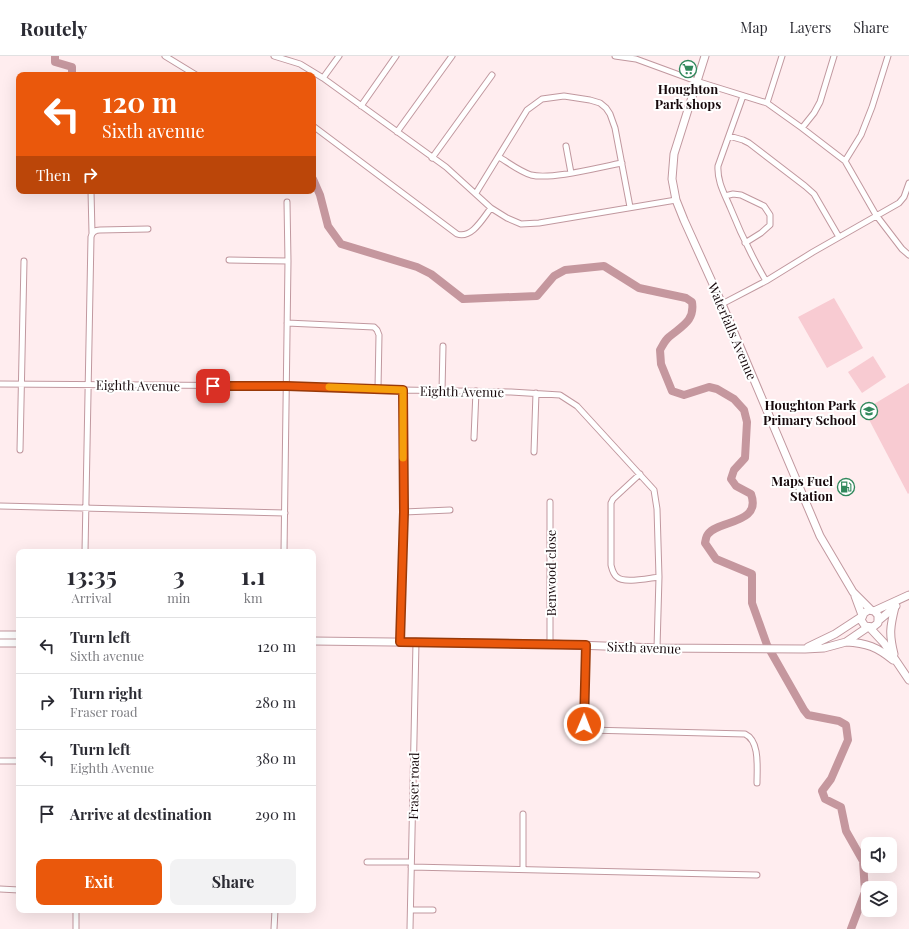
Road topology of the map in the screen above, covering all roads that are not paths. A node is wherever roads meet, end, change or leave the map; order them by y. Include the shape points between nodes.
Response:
1 (165, 56) edge
2 (274, 56) edge
3 (339, 56) edge
4 (396, 56) edge
5 (452, 56) edge
6 (615, 56) edge
7 (705, 56) edge
8 (782, 56) edge
9 (834, 56) edge
10 (888, 56) edge
11 (628, 57) edge
12 (287, 58) edge
13 (191, 72) edge
14 (313, 72) edge
15 (316, 74) edge
16 (492, 75) dead end
17 (323, 78) junction
18 (696, 81) junction
19 (743, 96) junction
20 (767, 103) junction
21 (361, 106) junction
22 (316, 128) edge
23 (802, 128) junction
24 (397, 132) junction
25 (729, 136) junction
26 (566, 146) dead end
27 (499, 157) junction
28 (432, 158) junction
29 (845, 161) junction
30 (622, 163) junction
31 (571, 173) junction
32 (909, 183) edge
33 (91, 194) edge
34 (476, 194) junction
35 (725, 196) junction
36 (676, 200) junction
37 (287, 202) dead end
38 (630, 207) junction
39 (491, 208) junction
40 (876, 215) junction
41 (148, 229) dead end
42 (92, 233) junction
43 (839, 237) junction
44 (745, 243) junction
45 (909, 255) edge
46 (229, 260) dead end
47 (24, 261) dead end
48 (288, 261) junction
49 (766, 282) junction
50 (722, 304) junction
51 (287, 323) junction
52 (443, 346) dead end
53 (0, 384) edge
54 (21, 385) junction
55 (88, 385) junction
56 (287, 386) junction
57 (378, 388) junction
58 (403, 390) junction
59 (442, 391) junction
60 (476, 391) junction
61 (536, 393) junction
62 (474, 438) dead end
63 (20, 450) dead end
64 (534, 452) dead end
65 (640, 474) junction
66 (550, 502) dead end
67 (0, 506) edge
68 (87, 508) junction
69 (450, 510) dead end
70 (285, 512) junction
71 (404, 512) junction
72 (85, 549) edge
73 (284, 549) edge
74 (659, 577) junction
75 (853, 592) junction
76 (907, 595) edge
77 (895, 607) junction
78 (872, 611) junction
79 (862, 616) junction
80 (878, 622) junction
81 (869, 628) junction
82 (0, 635) edge
83 (16, 635) edge
84 (316, 641) edge
85 (400, 642) junction
86 (416, 642) junction
87 (846, 642) junction
88 (0, 643) edge
89 (16, 643) edge
90 (884, 643) junction
91 (550, 644) junction
92 (586, 645) junction
93 (657, 648) junction
94 (805, 649) junction
95 (896, 662) junction
96 (909, 680) edge
97 (0, 761) edge
98 (16, 761) edge
99 (758, 783) dead end
100 (523, 814) dead end
101 (367, 862) dead end
102 (411, 864) junction
103 (523, 869) junction
104 (757, 875) dead end
105 (0, 889) edge
106 (16, 890) edge
107 (410, 910) junction
108 (433, 910) dead end
109 (76, 913) edge
110 (275, 913) edge
111 (76, 929) edge
112 (274, 929) edge
113 (410, 929) edge

1 - 13 street
2 - 12 street
3 - 17 street
4 - 21 street
5 - 24 street
6 - 11 street
7 - 18 main road, Waterfalls Avenue
8 - 20 street
9 - 23 street via 820,102
10 - 29 street via 861,135
11 - 18 street
12 - 14 street
15 - 17 street
16 - 28 street
17 - 21 street
18 - 19 street
18 - 36 main road, Waterfalls Avenue via 674,154 672,179
19 - 20 street
19 - 25 street
20 - 23 street
21 - 24 street
22 - 39 street via 457,234 471,232
23 - 29 street
24 - 28 street
25 - 35 street via 717,174
25 - 43 street via 749,143 814,194
26 - 31 street
27 - 30 street via 527,110 542,99 564,96 590,100 606,108 614,120
27 - 31 street via 531,175
27 - 34 street
28 - 34 street
29 - 40 street
30 - 31 street
30 - 38 street
32 - 40 street via 899,203
33 - 42 street
34 - 39 street
35 - 44 street
35 - 44 street via 733,194 748,198 764,206 770,215 770,225
36 - 38 street
36 - 50 main road, Waterfalls Avenue
37 - 48 street
38 - 39 street via 530,224 514,222
40 - 43 street
40 - 45 street via 902,250
41 - 42 street via 114,228 95,230
42 - 55 street
43 - 49 street
44 - 49 street
46 - 48 street
47 - 54 street
48 - 51 street
49 - 50 street
50 - 75 main road, Waterfalls Avenue via 814,521
51 - 56 street
51 - 57 street via 374,327 379,335
52 - 59 street
53 - 54 street, Eighth Avenue
54 - 55 street, Eighth Avenue
54 - 63 street
55 - 56 street, Eighth Avenue
55 - 68 street
56 - 57 street, Eighth Avenue
56 - 70 street
57 - 58 street, Eighth Avenue
58 - 59 street, Eighth Avenue
58 - 71 street
59 - 60 street, Eighth Avenue
60 - 61 street, Eighth Avenue
60 - 62 street
61 - 64 street
61 - 65 street, Eighth Avenue via 557,394 577,406
65 - 74 street, Eighth Avenue via 653,488 656,496
65 - 74 street via 611,503 611,565 618,578 639,580
66 - 91 street, Benwood close
67 - 68 street
68 - 70 street
68 - 72 street
69 - 71 street
70 - 73 street
71 - 85 street
74 - 93 street, Eighth Avenue
75 - 78 main road, Waterfalls Avenue
75 - 79 main road, Waterfalls Avenue
76 - 77 main road
76 - 78 main road
77 - 80 main road
77 - 95 main road via 890,636
78 - 79 main road via 866,611
78 - 80 main road via 878,615
79 - 81 main road via 862,622
79 - 94 main road via 835,634
80 - 81 main road
80 - 90 main road
81 - 87 main road
81 - 90 main road
82 - 83 main road
84 - 85 main road, Sixth avenue
85 - 86 main road, Sixth avenue
86 - 91 main road, Sixth avenue
86 - 102 street, Fraser road
87 - 94 main road, Sixth avenue via 824,648
87 - 95 main road via 871,645
88 - 89 main road
90 - 95 main road
91 - 92 main road, Sixth avenue
92 - 93 main road, Sixth avenue
92 - 99 street via 584,724 587,728 591,731 745,734 752,738 755,745
93 - 94 main road, Sixth avenue
95 - 96 main road
97 - 98 street
100 - 103 street
101 - 102 street
102 - 103 street
102 - 107 street, Fraser road
103 - 104 street
105 - 106 street
107 - 108 street
107 - 113 street, Fraser road
109 - 111 street
110 - 112 street

